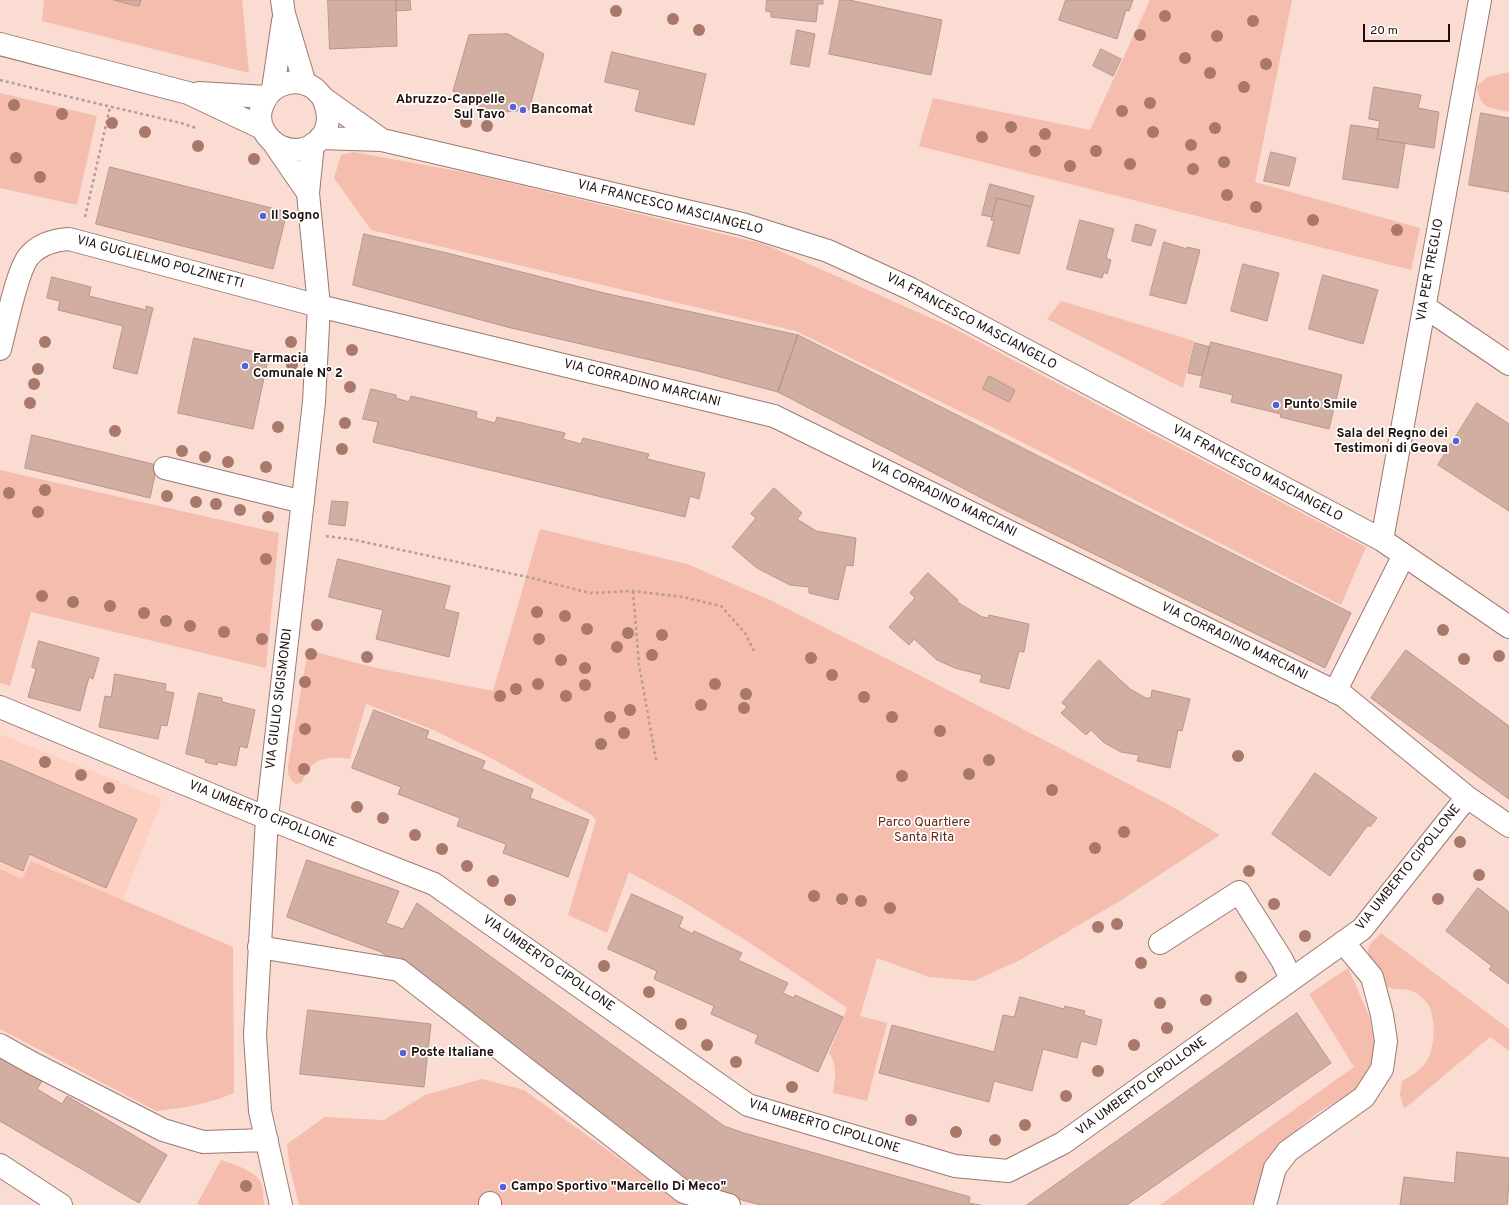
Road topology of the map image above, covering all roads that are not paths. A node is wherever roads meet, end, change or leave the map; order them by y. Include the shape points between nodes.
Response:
1 (1480, 0) edge
2 (283, 7) edge
3 (0, 44) edge
4 (305, 84) junction
5 (188, 93) junction
6 (269, 93) junction
7 (323, 98) junction
8 (268, 136) junction
9 (382, 140) junction
10 (317, 141) junction
11 (308, 193) junction
12 (319, 306) junction
13 (1424, 307) junction
14 (0, 349) edge
15 (1509, 364) edge
16 (165, 468) dead end
17 (303, 502) junction
18 (1382, 540) junction
19 (1404, 555) junction
20 (1509, 627) edge
21 (1335, 692) junction
22 (0, 707) edge
23 (1467, 796) junction
24 (267, 818) junction
25 (1509, 826) edge
26 (1344, 942) junction
27 (1160, 943) dead end
28 (259, 946) junction
29 (1291, 979) junction
30 (0, 1044) edge
31 (267, 1140) junction
32 (0, 1165) edge
33 (61, 1205) edge
34 (281, 1205) edge
35 (729, 1205) edge
36 (1265, 1205) edge

1 - 13 street, VIA PER TREGLIO
2 - 4 street
2 - 6 street
3 - 5 street
4 - 6 street via 283,84
4 - 7 street via 315,89
5 - 6 street
5 - 8 street
6 - 8 street via 261,107 260,117
7 - 9 street, VIA FRANCESCO MASCIANGELO
7 - 10 street via 328,119 326,129
8 - 10 street via 284,149 304,149
8 - 11 street, VIA GIULIO SIGISMONDI
9 - 10 street, VIA FRANCESCO MASCIANGELO
9 - 18 street, VIA FRANCESCO MASCIANGELO via 742,224 828,251 911,289
10 - 11 street, VIA GIULIO SIGISMONDI
11 - 12 street, VIA GIULIO SIGISMONDI
12 - 14 street, VIA GUGLIELMO POLZINETTI via 69,238 54,240 29,255 22,268
12 - 17 street, VIA GIULIO SIGISMONDI via 314,402
12 - 21 street, VIA CORRADINO MARCIANI via 774,416
13 - 15 street
13 - 18 street, VIA PER TREGLIO
16 - 17 street
17 - 24 street, VIA GIULIO SIGISMONDI
18 - 19 street, VIA FRANCESCO MASCIANGELO
19 - 20 street, VIA FRANCESCO MASCIANGELO
19 - 21 street
21 - 23 street, VIA CORRADINO MARCIANI via 1344,696
22 - 24 street, VIA UMBERTO CIPOLLONE
23 - 25 street, VIA CORRADINO MARCIANI
23 - 26 street, VIA UMBERTO CIPOLLONE via 1362,929
24 - 28 street, VIA GIULIO SIGISMONDI
24 - 29 street, VIA UMBERTO CIPOLLONE via 434,884 748,1105 955,1166 1008,1171 1063,1143
26 - 29 street, VIA UMBERTO CIPOLLONE
26 - 36 street via 1372,977 1386,1040 1382,1069 1364,1097 1288,1151 1275,1168
27 - 29 street via 1239,892 1282,960
28 - 31 street, VIA GIULIO SIGISMONDI via 255,1035 260,1111
28 - 35 street via 399,970 684,1192
30 - 31 street via 163,1130 203,1142
31 - 34 street, VIA GIULIO SIGISMONDI
32 - 33 street

